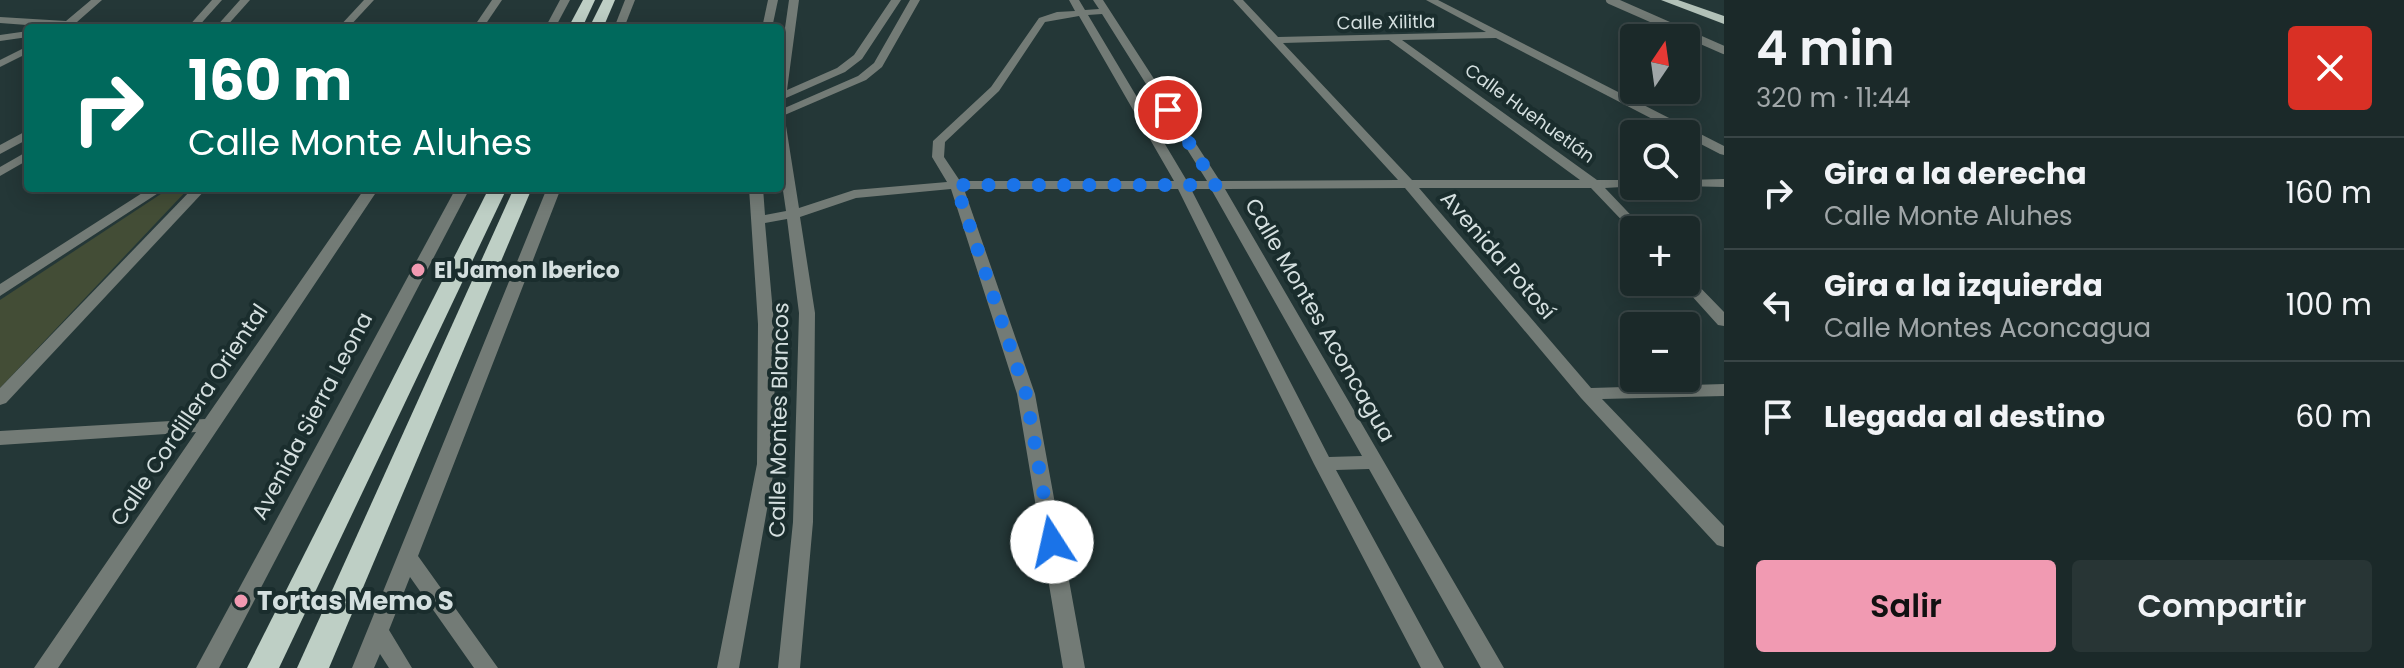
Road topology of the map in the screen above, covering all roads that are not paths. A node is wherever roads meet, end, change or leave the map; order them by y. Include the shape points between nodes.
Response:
1 (97, 0) edge
2 (217, 0) edge
3 (245, 0) edge
4 (369, 0) edge
5 (497, 0) edge
6 (565, 0) edge
7 (589, 0) edge
8 (609, 0) edge
9 (630, 0) edge
10 (773, 0) edge
11 (794, 0) edge
12 (896, 0) edge
13 (915, 0) edge
14 (1238, 0) edge
15 (1431, 0) edge
16 (1610, 0) edge
17 (1667, 0) edge
18 (1694, 0) edge
19 (1101, 5) edge
20 (1078, 6) edge
21 (1723, 17) edge
22 (0, 20) edge
23 (54, 24) edge
24 (68, 24) edge
25 (196, 24) edge
26 (224, 24) edge
27 (347, 24) edge
28 (481, 24) edge
29 (552, 24) edge
30 (577, 24) edge
31 (598, 24) edge
32 (621, 24) edge
33 (768, 24) edge
34 (24, 35) edge
35 (1500, 35) junction
36 (1391, 37) junction
37 (0, 38) edge
38 (1273, 40) junction
39 (1724, 50) edge
40 (24, 51) edge
41 (0, 64) edge
42 (784, 70) edge
43 (784, 96) edge
44 (784, 112) edge
45 (24, 136) edge
46 (0, 150) edge
47 (784, 151) edge
48 (1724, 151) edge
49 (24, 157) edge
50 (0, 172) edge
51 (1724, 183) edge
52 (1620, 184) edge
53 (1700, 184) edge
54 (956, 185) junction
55 (1183, 185) junction
56 (1216, 185) junction
57 (1595, 185) junction
58 (1410, 186) junction
59 (153, 192) edge
60 (196, 192) edge
61 (369, 192) edge
62 (461, 192) edge
63 (496, 192) edge
64 (521, 192) edge
65 (552, 192) edge
66 (756, 192) edge
67 (794, 214) junction
68 (1625, 216) edge
69 (760, 220) junction
70 (0, 291) edge
71 (1700, 296) edge
72 (1724, 321) edge
73 (1724, 390) edge
74 (1587, 394) junction
75 (0, 399) edge
76 (212, 425) junction
77 (0, 438) edge
78 (1377, 462) junction
79 (1323, 464) junction
80 (1724, 539) edge
81 (408, 558) junction
82 (378, 631) junction
83 (45, 668) edge
84 (207, 668) edge
85 (263, 668) edge
86 (313, 668) edge
87 (363, 668) edge
88 (401, 668) edge
89 (487, 668) edge
90 (728, 668) edge
91 (789, 668) edge
92 (1074, 668) edge
93 (1433, 668) edge
94 (1493, 668) edge

1 - 24 street
2 - 25 street
3 - 26 street
4 - 27 street
5 - 28 street
6 - 29 street
7 - 30 highway
8 - 31 highway
9 - 32 street
10 - 33 street
11 - 42 street
12 - 43 street via 858,57
13 - 44 street via 878,65 862,78
14 - 38 street, Avenida Potosí
15 - 35 street
16 - 39 lane
17 - 21 main road
18 - 21 main road
19 - 20 street
19 - 56 street, Calle Montes Aconcagua
20 - 54 street via 1042,20 995,89 939,141 938,157
20 - 55 street
22 - 23 street
34 - 37 street
35 - 36 street, Calle Xilitla
35 - 48 street
36 - 38 street, Calle Xilitla
36 - 57 street, Calle Huehuetlán
38 - 58 street, Avenida Potosí
40 - 41 street
45 - 46 street
47 - 67 street, Calle Montes Blancos
49 - 50 street
51 - 53 street
52 - 57 street
54 - 55 street
54 - 67 street via 854,194
54 - 92 street via 1026,394
55 - 56 street
55 - 79 street
56 - 58 street
56 - 78 street, Calle Montes Aconcagua
57 - 58 street
57 - 68 street, Calle Huehuetlán
58 - 74 street, Avenida Potosí
59 - 70 street
60 - 75 street
61 - 76 street, Calle Cordillera Oriental
62 - 84 street, Avenida Sierra Leona
63 - 85 highway
64 - 86 highway
65 - 81 street
66 - 69 street, Calle Montes Blancos
67 - 69 street
67 - 91 street, Calle Montes Blancos via 807,313 807,422
69 - 90 street, Calle Montes Blancos via 766,464
71 - 72 street
73 - 74 street
74 - 80 street, Avenida Potosí
76 - 77 street
76 - 83 street, Calle Cordillera Oriental
78 - 79 street
78 - 94 street, Calle Montes Aconcagua
79 - 93 street
81 - 82 street
81 - 89 street
82 - 87 street
82 - 88 street

